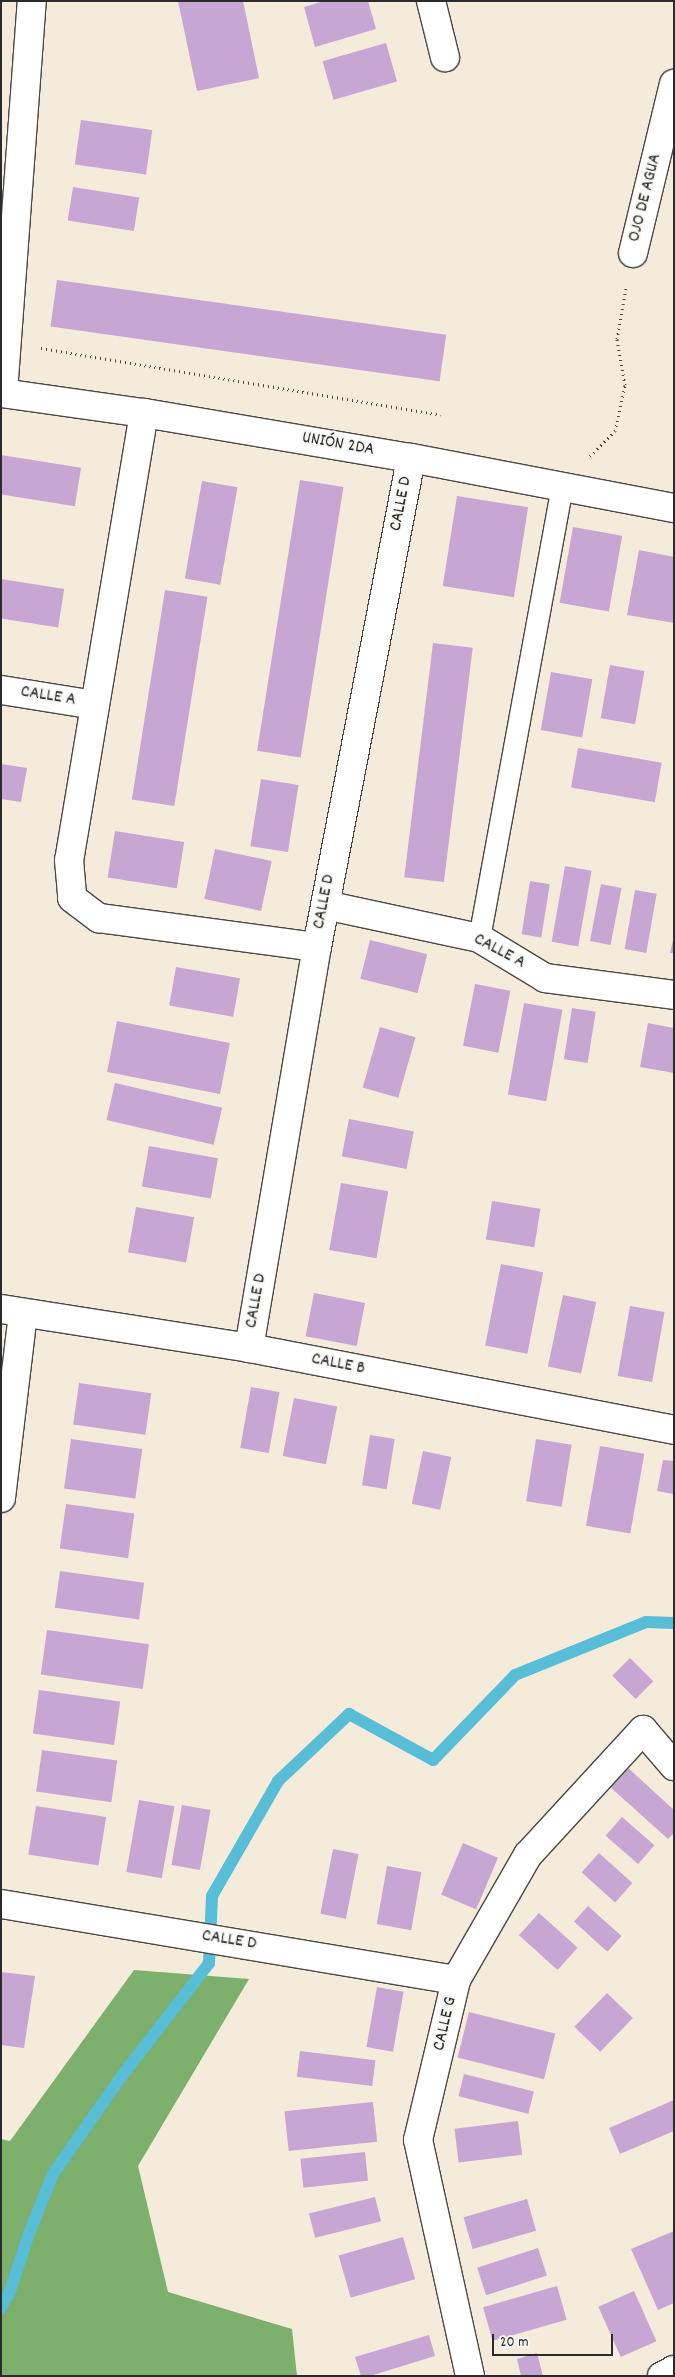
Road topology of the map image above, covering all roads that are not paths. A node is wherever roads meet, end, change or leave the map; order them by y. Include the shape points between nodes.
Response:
1 (431, 1) edge
2 (27, 6) edge
3 (445, 57) dead end
4 (674, 84) edge
5 (633, 253) road end
6 (2, 393) edge
7 (144, 413) junction
8 (411, 458) junction
9 (562, 486) junction
10 (674, 508) edge
11 (1, 690) edge
12 (95, 705) junction
13 (325, 905) junction
14 (479, 938) junction
15 (317, 948) junction
16 (674, 995) edge
17 (12, 1311) edge
18 (250, 1348) junction
19 (674, 1430) edge
20 (1, 1498) edge
21 (674, 1766) edge
22 (1, 1904) edge
23 (456, 1980) junction
24 (674, 2370) edge
25 (470, 2376) edge
26 (662, 2376) edge

1 - 3 street
2 - 6 street
4 - 5 street, OJO DE AGUA
6 - 7 street, UNIÓN 2DA
7 - 8 street, UNIÓN 2DA
7 - 12 street
8 - 9 street, UNIÓN 2DA
8 - 13 street, CALLE D
9 - 10 street, UNIÓN 2DA
9 - 14 lane
11 - 12 street, CALLE A
12 - 15 street via 69,860 72,898 99,918
13 - 14 street, CALLE A
13 - 15 street, CALLE D
14 - 16 street, CALLE A via 545,978
15 - 18 street, CALLE D
17 - 18 street, CALLE B
17 - 20 street
18 - 19 street, CALLE B
21 - 23 street, CALLE G via 643,1730 528,1855
22 - 23 street, CALLE D
23 - 25 street, CALLE G via 418,2140
24 - 26 street

